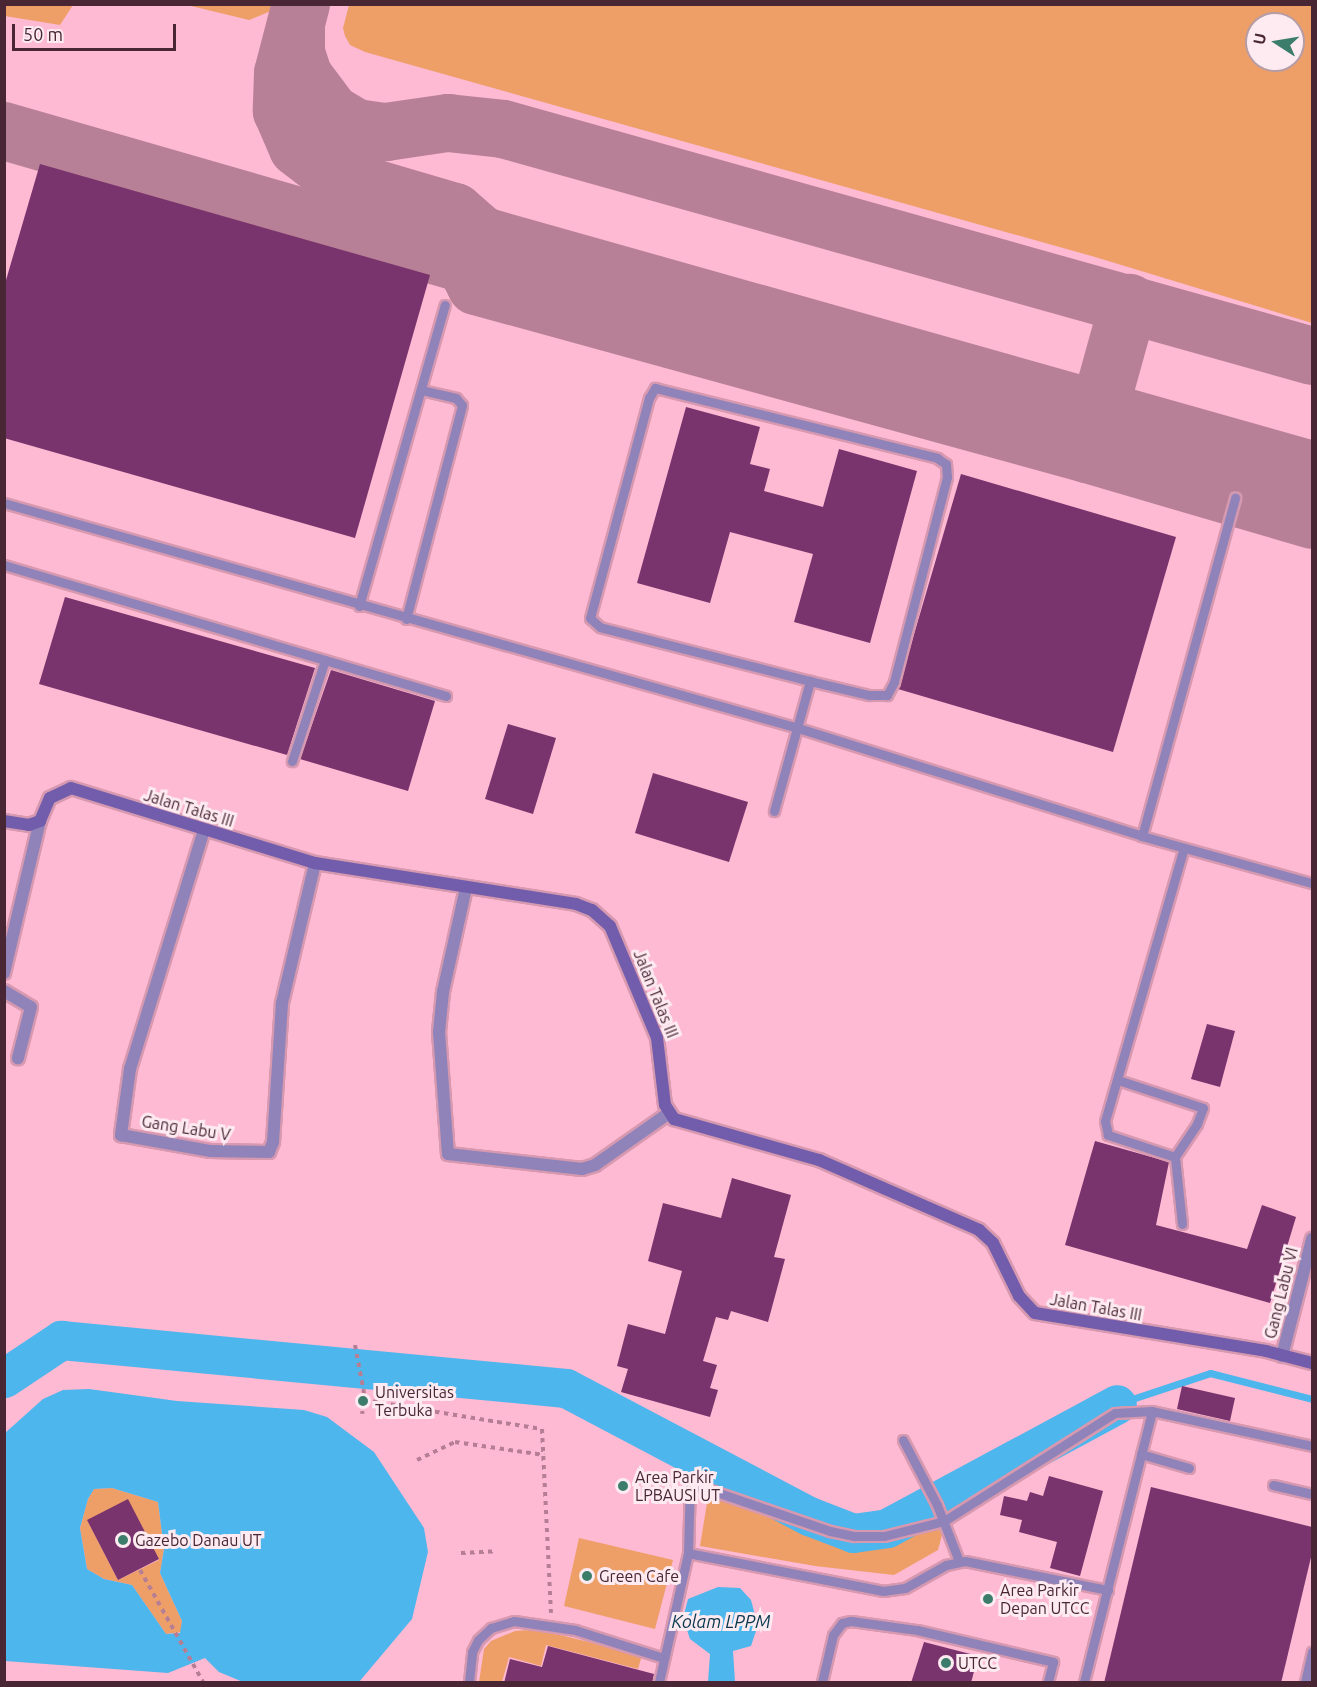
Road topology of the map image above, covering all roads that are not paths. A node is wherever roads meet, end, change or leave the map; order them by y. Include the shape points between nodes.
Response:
1 (446, 305) dead end
2 (421, 390) junction
3 (1235, 498) dead end
4 (4, 503) edge
5 (4, 565) edge
6 (359, 606) junction
7 (406, 619) junction
8 (325, 660) junction
9 (810, 681) junction
10 (446, 696) dead end
11 (798, 728) junction
12 (292, 761) dead end
13 (774, 811) dead end
14 (4, 821) edge
15 (40, 821) junction
16 (204, 830) junction
17 (1142, 836) junction
18 (1184, 848) junction
19 (315, 862) junction
20 (1312, 884) edge
21 (466, 888) junction
22 (4, 973) edge
23 (4, 991) edge
24 (18, 1058) dead end
25 (1118, 1080) junction
26 (669, 1113) junction
27 (1175, 1157) junction
28 (1182, 1224) dead end
29 (1312, 1239) edge
30 (1282, 1356) junction
31 (1312, 1364) edge
32 (1152, 1411) junction
33 (903, 1440) dead end
34 (1312, 1446) edge
35 (1141, 1454) junction
36 (1189, 1468) dead end
37 (1273, 1485) dead end
38 (1312, 1494) edge
39 (944, 1521) junction
40 (688, 1553) junction
41 (959, 1561) junction
42 (1108, 1590) junction
43 (1312, 1652) edge
44 (664, 1658) junction
45 (469, 1683) edge
46 (659, 1683) edge
47 (822, 1683) edge
48 (1048, 1683) edge
49 (1084, 1683) edge
50 (1305, 1683) edge

1 - 2 lane
2 - 6 lane
2 - 7 lane via 456,398 462,405
3 - 17 lane
4 - 6 lane
5 - 8 lane
6 - 7 lane
7 - 11 lane
8 - 10 lane
8 - 12 lane
9 - 9 lane via 869,695 887,695 894,682 944,488 946,464 938,458 655,388 645,410 591,618 600,627
9 - 11 lane
11 - 13 lane
11 - 17 lane
14 - 15 street via 29,825
15 - 16 street, Jalan Talas III via 50,798 71,788
15 - 22 street
16 - 19 street, Jalan Talas III
16 - 19 street, Gang Labu V via 130,1069 121,1135 210,1151 269,1152 273,1142 282,1003
17 - 18 lane
18 - 20 lane
18 - 25 lane
19 - 21 street, Jalan Talas III
21 - 26 street, Jalan Talas III via 576,904 606,920 657,1038
21 - 26 street via 441,1011 439,1053 448,1154 582,1169 595,1165
23 - 24 street via 31,1007
25 - 27 lane via 1105,1121 1108,1135
25 - 27 lane via 1203,1108 1197,1125
26 - 30 street, Jalan Talas III via 674,1119 819,1160 979,1230 993,1243 1019,1296 1035,1313
27 - 28 lane
29 - 30 street, Gang Labu VI
30 - 31 street, Jalan Talas III
32 - 34 lane
32 - 35 lane
32 - 39 lane via 1115,1413
33 - 39 lane
35 - 36 lane
35 - 42 lane
37 - 38 lane
39 - 40 lane via 884,1536 854,1536 690,1483
39 - 41 lane
40 - 41 lane via 890,1592
40 - 44 lane
41 - 42 lane
42 - 49 lane
43 - 50 lane
44 - 45 lane via 552,1625 514,1621 491,1628 478,1640 472,1652
44 - 46 lane
47 - 48 lane via 833,1635 842,1623 851,1621 917,1630 1053,1662

